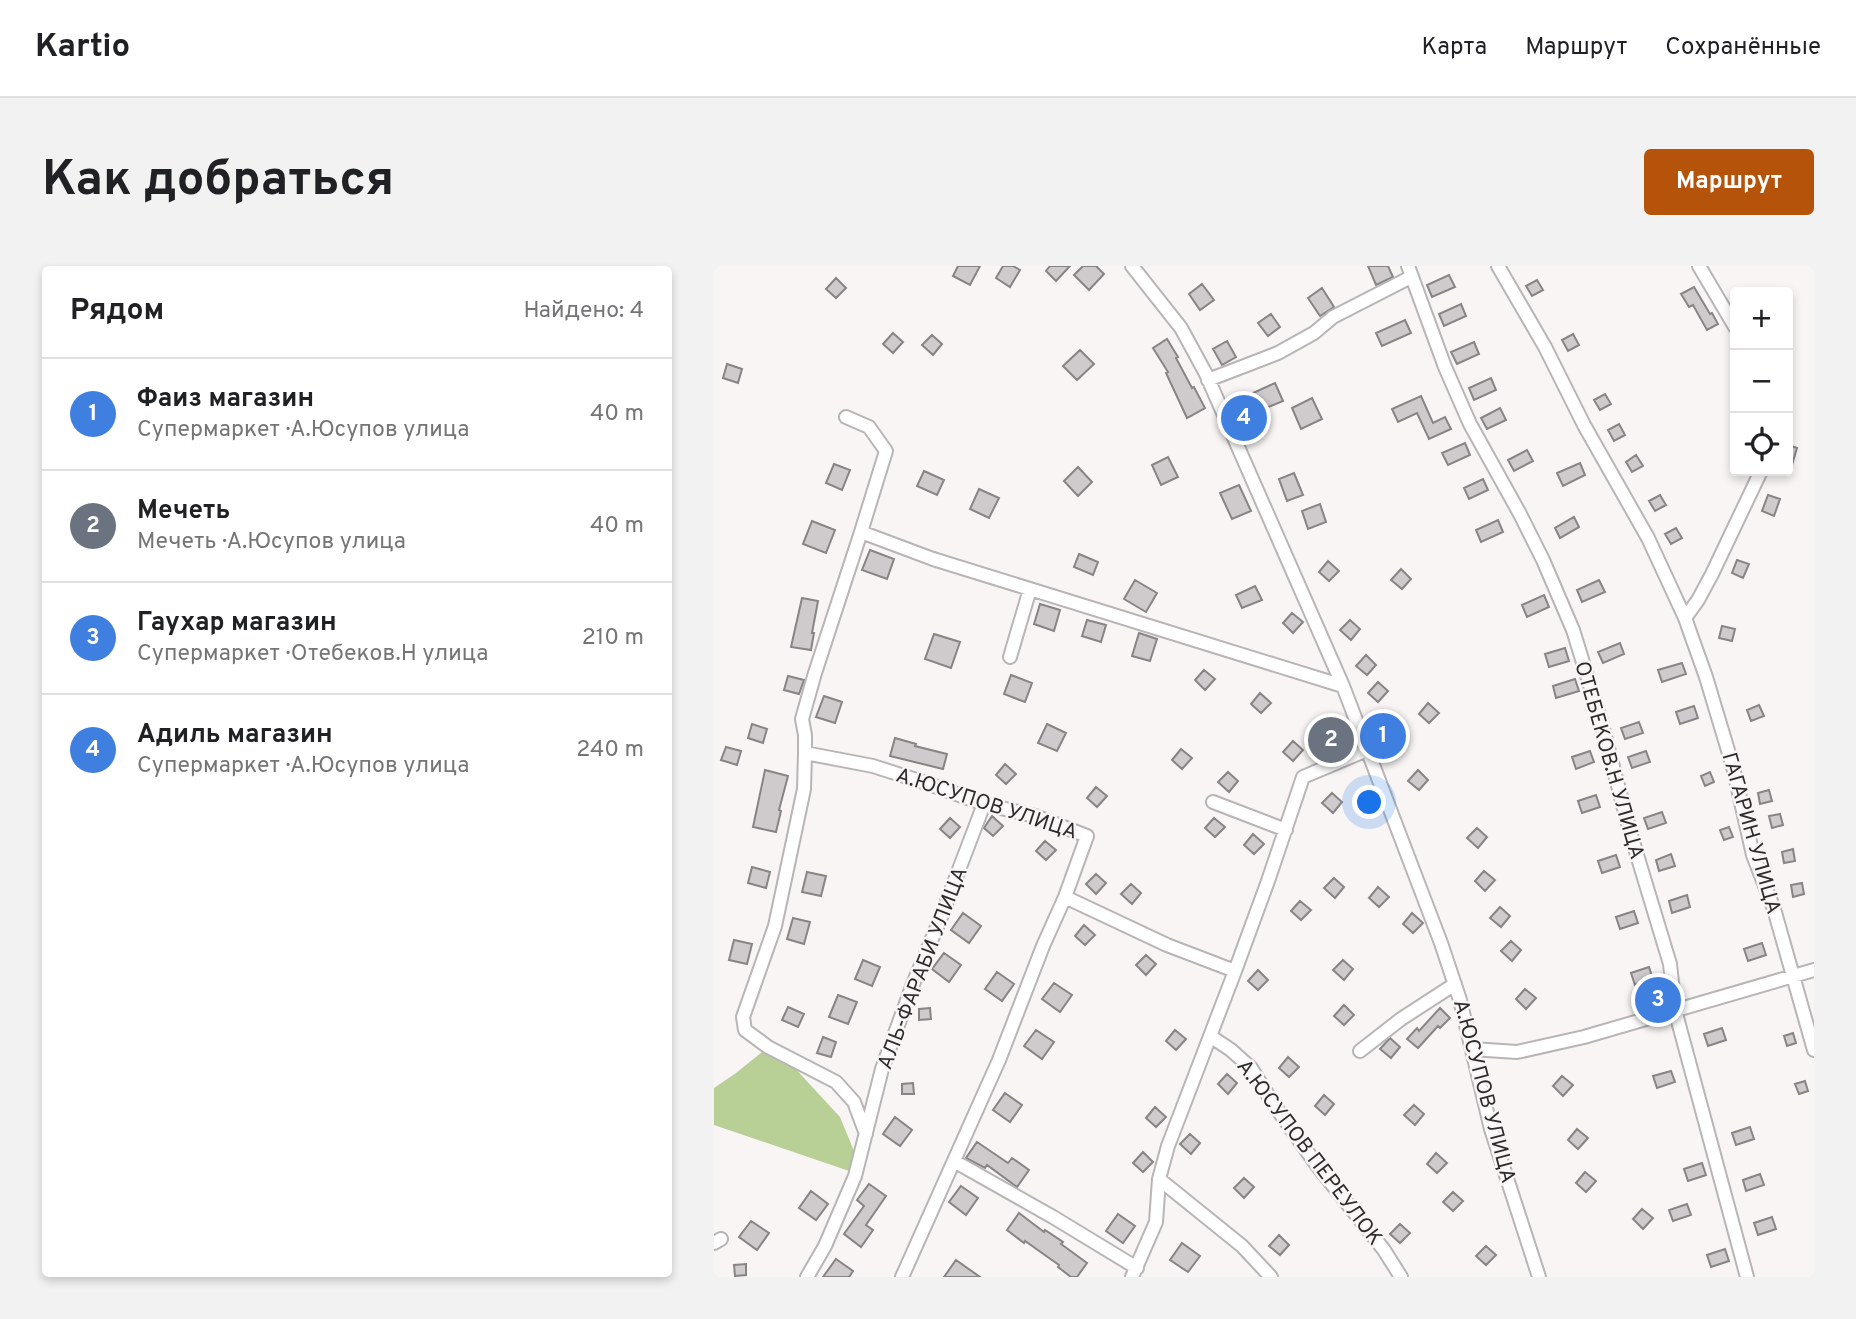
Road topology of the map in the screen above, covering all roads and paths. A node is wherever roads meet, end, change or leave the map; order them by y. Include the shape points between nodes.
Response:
1 (1132, 266) edge
2 (1498, 266) edge
3 (1699, 266) edge
4 (1409, 271) edge
5 (1730, 319) edge
6 (1208, 380) junction
7 (846, 417) dead end
8 (1759, 476) edge
9 (861, 532) junction
10 (1030, 589) junction
11 (1685, 618) junction
12 (1010, 657) dead end
13 (1343, 685) junction
14 (1367, 750) junction
15 (805, 753) junction
16 (1213, 802) dead end
17 (984, 804) junction
18 (1286, 830) junction
19 (1065, 897) junction
20 (1814, 970) edge
21 (1235, 971) junction
22 (1793, 976) junction
23 (1455, 984) junction
24 (1675, 1010) junction
25 (1210, 1036) junction
26 (1472, 1049) junction
27 (1814, 1050) edge
28 (1360, 1051) dead end
29 (866, 1134) junction
30 (954, 1161) junction
31 (1159, 1179) junction
32 (1135, 1272) edge
33 (807, 1277) edge
34 (902, 1277) edge
35 (1271, 1277) edge
36 (1401, 1277) edge
37 (1539, 1277) edge
38 (1747, 1277) edge

1 - 6 street, А.ЮСУПОВ УЛИЦА via 1181,328
2 - 11 street, ГАГАРИН УЛИЦА via 1648,538
3 - 5 street
4 - 6 street via 1278,353
4 - 24 street, ОТЕБЕКОВ.Н УЛИЦА via 1470,424 1537,549 1573,630 1670,964
6 - 13 street, А.ЮСУПОВ УЛИЦА
7 - 9 street via 869,427 886,450
8 - 11 street
9 - 10 street
9 - 15 street via 802,719
10 - 12 street
10 - 13 street
11 - 22 street, ГАГАРИН УЛИЦА
13 - 14 street, А.ЮСУПОВ УЛИЦА
14 - 18 street via 1303,777
14 - 23 street, А.ЮСУПОВ УЛИЦА
15 - 17 street, А.ЮСУПОВ УЛИЦА via 873,766
15 - 29 street via 804,789 792,849 775,926 743,1017 745,1030 836,1082 854,1102
16 - 18 street
17 - 19 street, А.ЮСУПОВ УЛИЦА via 1035,816 1087,836
17 - 29 street, АЛЬ-ФАРАБИ УЛИЦА via 882,1069
18 - 21 street
19 - 21 street
19 - 30 street
20 - 22 street
21 - 25 street
22 - 24 street
22 - 27 street, ГАГАРИН УЛИЦА
23 - 26 street, А.ЮСУПОВ УЛИЦА
23 - 28 street
24 - 26 street via 1517,1052
24 - 38 street, ОТЕБЕКОВ.Н УЛИЦА
25 - 31 street
25 - 36 street, А.ЮСУПОВ ПЕРЕУЛОК via 1251,1068
26 - 37 street, А.ЮСУПОВ УЛИЦА via 1491,1129
29 - 33 street, АЛЬ-ФАРАБИ УЛИЦА via 855,1176
30 - 32 street via 1054,1217
30 - 34 street
31 - 32 street via 1156,1222
31 - 35 street via 1242,1246

